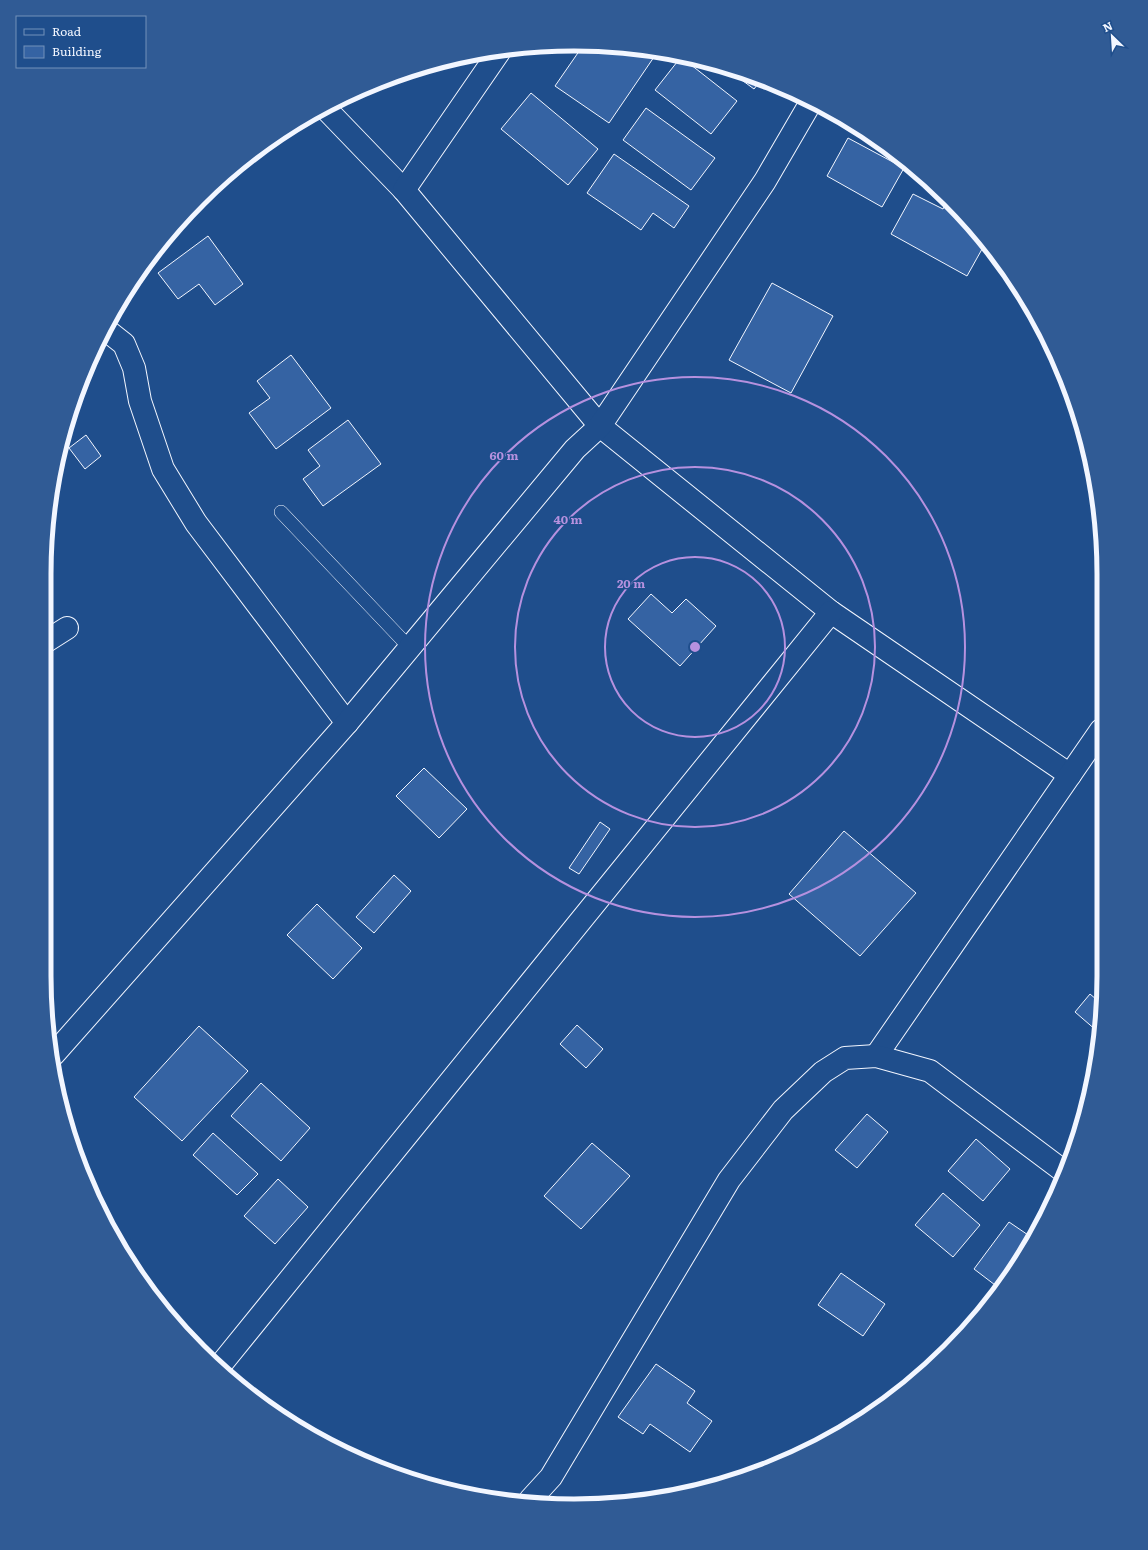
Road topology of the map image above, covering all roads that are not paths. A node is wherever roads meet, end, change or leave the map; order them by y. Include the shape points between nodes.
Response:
1 (496, 57) edge
2 (808, 107) edge
3 (329, 112) edge
4 (404, 190) junction
5 (110, 334) edge
6 (600, 426) junction
7 (281, 512) dead end
8 (831, 612) junction
9 (67, 628) dead end
10 (51, 638) edge
11 (410, 648) junction
12 (347, 723) junction
13 (1097, 736) edge
14 (1070, 775) junction
15 (56, 1051) edge
16 (876, 1056) junction
17 (1060, 1168) edge
18 (222, 1363) edge
19 (532, 1497) edge

1 - 4 street
2 - 6 street via 765,181
3 - 4 street
4 - 6 street
5 - 12 street via 124,344 134,368 140,401 163,469 206,538
6 - 8 street
6 - 11 street via 575,449
7 - 11 lane
8 - 14 street
8 - 18 street
9 - 10 street
11 - 12 street
12 - 15 street
13 - 14 street
14 - 16 street
16 - 17 street via 930,1071
16 - 19 street via 845,1058 823,1072 783,1110 728,1180 551,1477

